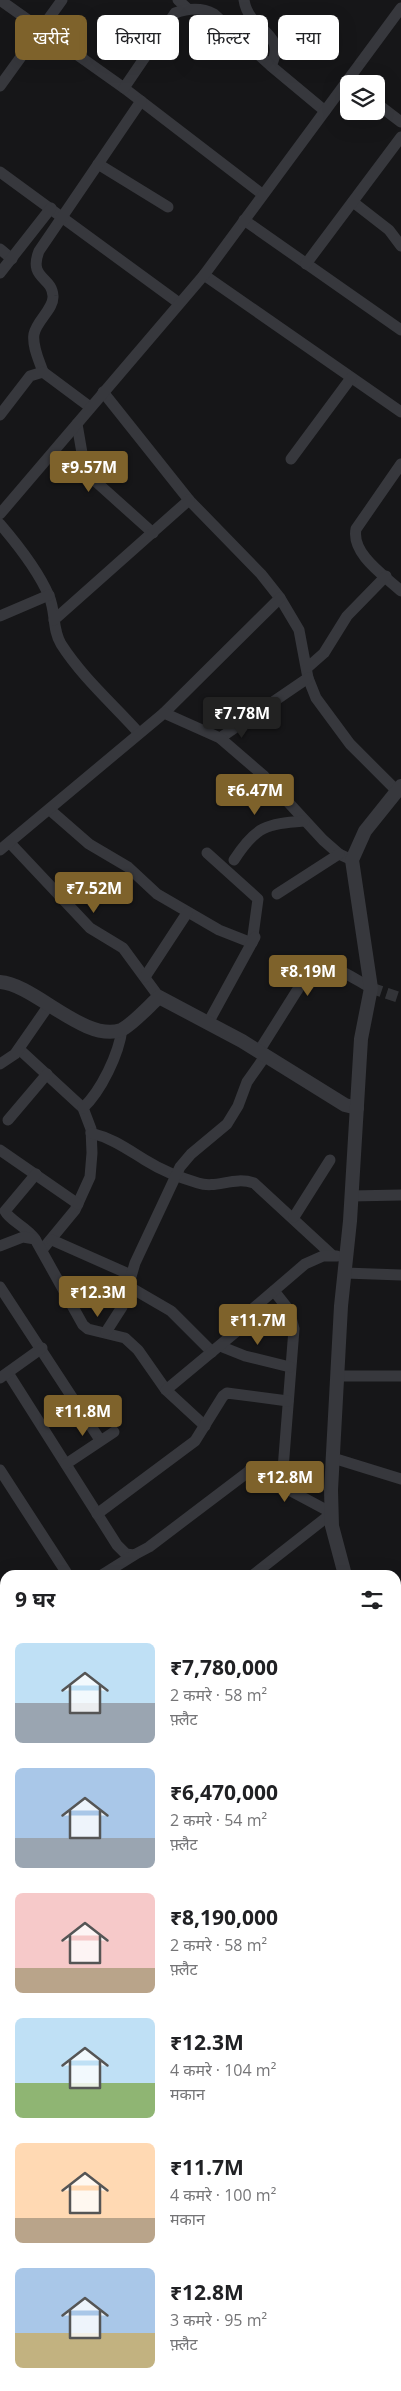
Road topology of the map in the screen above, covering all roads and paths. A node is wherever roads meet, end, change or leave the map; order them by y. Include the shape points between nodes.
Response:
1 (0, 0) edge
2 (62, 0) edge
3 (178, 0) edge
4 (244, 0) edge
5 (401, 8) edge
6 (188, 9) junction
7 (22, 15) edge
8 (51, 15) edge
9 (18, 60) edge
10 (85, 60) edge
11 (271, 66) junction
12 (354, 75) edge
13 (1, 83) edge
14 (124, 88) junction
15 (340, 93) edge
16 (141, 101) junction
17 (385, 110) edge
18 (325, 111) junction
19 (401, 122) edge
20 (401, 137) edge
21 (98, 164) junction
22 (0, 172) edge
23 (262, 194) junction
24 (353, 202) junction
25 (168, 207) dead end
26 (51, 208) junction
27 (62, 218) junction
28 (244, 220) junction
29 (401, 246) edge
30 (0, 249) edge
31 (12, 259) junction
32 (306, 264) junction
33 (0, 273) edge
34 (204, 275) junction
35 (179, 303) junction
36 (401, 330) edge
37 (43, 372) junction
38 (351, 378) junction
39 (103, 392) junction
40 (90, 407) junction
41 (401, 412) edge
42 (0, 415) edge
43 (77, 424) junction
44 (291, 460) dead end
45 (401, 464) edge
46 (189, 500) junction
47 (0, 514) edge
48 (0, 524) edge
49 (153, 533) junction
50 (386, 576) junction
51 (401, 591) edge
52 (49, 595) junction
53 (280, 598) junction
54 (0, 616) edge
55 (54, 620) junction
56 (308, 673) junction
57 (164, 713) junction
58 (139, 733) junction
59 (220, 738) junction
60 (399, 788) edge
61 (50, 810) junction
62 (304, 821) junction
63 (5, 847) edge
64 (207, 853) dead end
65 (346, 857) junction
66 (234, 860) dead end
67 (277, 894) dead end
68 (188, 913) junction
69 (264, 917) dead end
70 (252, 943) junction
71 (145, 977) junction
72 (0, 982) edge
73 (371, 988) junction
74 (160, 997) junction
75 (49, 1005) junction
76 (208, 1023) junction
77 (122, 1030) junction
78 (20, 1049) junction
79 (262, 1053) junction
80 (0, 1064) edge
81 (47, 1074) junction
82 (83, 1108) junction
83 (357, 1108) junction
84 (8, 1120) dead end
85 (91, 1133) junction
86 (0, 1150) edge
87 (330, 1160) dead end
88 (36, 1174) junction
89 (177, 1174) junction
90 (401, 1195) edge
91 (351, 1196) junction
92 (78, 1204) junction
93 (294, 1217) junction
94 (36, 1239) junction
95 (52, 1240) junction
96 (0, 1246) edge
97 (42, 1250) junction
98 (332, 1255) junction
99 (346, 1257) junction
100 (345, 1273) junction
101 (401, 1275) edge
102 (130, 1281) junction
103 (0, 1287) edge
104 (274, 1291) junction
105 (106, 1332) junction
106 (42, 1348) junction
107 (216, 1349) junction
108 (290, 1367) junction
109 (4, 1376) edge
110 (338, 1376) junction
111 (401, 1376) edge
112 (166, 1390) junction
113 (288, 1401) junction
114 (205, 1426) junction
115 (114, 1432) dead end
116 (100, 1440) junction
117 (333, 1458) junction
118 (66, 1464) junction
119 (0, 1470) edge
120 (401, 1478) edge
121 (282, 1482) dead end
122 (332, 1513) junction
123 (98, 1514) junction
124 (134, 1555) junction
125 (65, 1570) edge
126 (110, 1570) edge
127 (259, 1570) edge
128 (344, 1570) edge

1 - 7 street
2 - 8 street
3 - 6 street
4 - 11 street via 252,21 268,33 275,44 276,55
5 - 12 street
6 - 11 street via 206,9 214,14
6 - 14 street via 175,13
9 - 13 street
10 - 14 street
11 - 18 street
14 - 16 street
15 - 18 street
16 - 21 street
16 - 23 street
17 - 19 street
18 - 23 street
20 - 24 street
21 - 25 street
21 - 27 street
22 - 26 street
23 - 28 street
24 - 29 street via 389,230
24 - 32 street
26 - 27 street
26 - 31 street
27 - 35 street
27 - 37 street via 35,260 39,276 51,288 53,296 34,333
28 - 32 street
28 - 34 street
30 - 31 street
31 - 33 street
32 - 36 street
34 - 35 street
34 - 38 street
35 - 39 street
37 - 40 street
37 - 42 street via 30,376
38 - 41 street
38 - 44 street
39 - 40 street
39 - 46 street
40 - 43 street
43 - 47 street
43 - 49 street via 82,452 94,480
45 - 50 street via 356,530 354,539 361,552
46 - 49 street
46 - 53 street
48 - 52 street via 25,555
49 - 55 street
50 - 51 street
50 - 56 street via 347,616
52 - 54 street
52 - 55 street
53 - 56 street via 299,630
53 - 57 street
55 - 58 street via 55,633 61,644
56 - 59 street
56 - 60 street via 316,698 332,723 350,744
57 - 58 street
57 - 59 street
58 - 61 street
59 - 62 street via 264,776
60 - 65 street
61 - 63 street
61 - 68 street via 88,844 128,867 156,894
62 - 65 street
62 - 66 street via 262,827
63 - 71 street via 90,928 123,948
64 - 70 street via 258,899
65 - 67 street
65 - 73 street
68 - 70 street
68 - 71 street
69 - 70 street
70 - 76 street
71 - 74 street
72 - 75 street via 6,982
73 - 79 street via 329,966 310,970
73 - 83 street via 362,1039
74 - 76 street
74 - 77 street
75 - 77 street via 72,1020 96,1028
75 - 78 street
76 - 79 street
77 - 82 street via 116,1056
78 - 80 street
78 - 81 street
79 - 83 street via 345,1105
79 - 89 street via 228,1124 191,1154
81 - 82 street
81 - 84 street
82 - 85 street
83 - 91 street
85 - 89 street via 111,1139 150,1163
85 - 92 street via 90,1171
86 - 88 street
87 - 93 street
88 - 92 street
88 - 94 street via 5,1211
89 - 93 street via 205,1185 239,1179 254,1183
89 - 102 street via 146,1238
90 - 91 street
91 - 99 street
92 - 95 street
93 - 98 street
94 - 96 street via 23,1237
94 - 97 street
95 - 97 street
95 - 102 street
97 - 105 street via 82,1325
98 - 99 street
98 - 104 street via 305,1264
99 - 100 street
100 - 101 street
100 - 110 street
102 - 105 street via 122,1307
102 - 107 street
103 - 106 street
104 - 107 street via 249,1312 237,1332
104 - 108 street via 289,1310 293,1321
105 - 112 street via 125,1338 138,1350
106 - 109 street
106 - 116 street
107 - 108 street
107 - 112 street
108 - 113 street
109 - 118 street
110 - 111 street
110 - 117 street
112 - 114 street
113 - 114 street via 227,1394 222,1396
113 - 121 street
114 - 123 street via 188,1448
115 - 116 street
116 - 118 street
117 - 120 street
117 - 122 street
118 - 123 street
119 - 125 street
122 - 124 street via 249,1471
122 - 127 street
122 - 128 street via 332,1526
123 - 124 street via 123,1552
124 - 126 street

